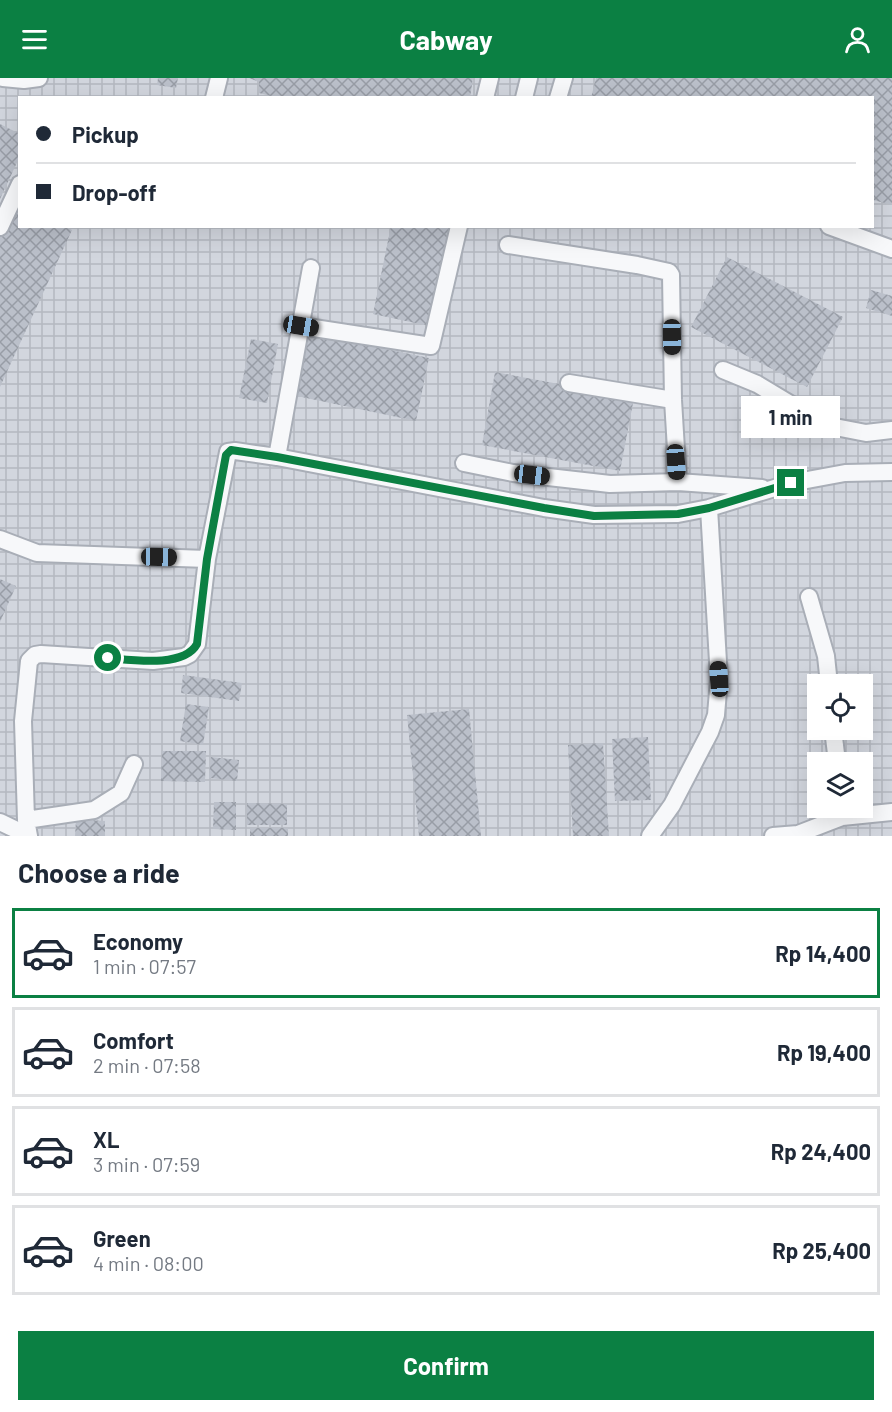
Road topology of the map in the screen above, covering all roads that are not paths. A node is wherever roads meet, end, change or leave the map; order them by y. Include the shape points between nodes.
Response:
1 (3, 78) edge
2 (39, 78) edge
3 (219, 78) edge
4 (489, 78) edge
5 (529, 78) edge
6 (564, 78) edge
7 (214, 96) edge
8 (485, 96) edge
9 (524, 96) edge
10 (559, 96) edge
11 (18, 188) edge
12 (0, 227) edge
13 (459, 228) edge
14 (834, 228) edge
15 (508, 244) dead end
16 (892, 249) edge
17 (311, 268) dead end
18 (301, 326) junction
19 (723, 370) dead end
20 (569, 383) dead end
21 (673, 400) junction
22 (892, 430) edge
23 (277, 457) junction
24 (464, 463) dead end
25 (892, 472) edge
26 (678, 482) junction
27 (771, 489) junction
28 (709, 508) junction
29 (0, 539) edge
30 (207, 559) junction
31 (809, 597) dead end
32 (828, 674) edge
33 (134, 764) dead end
34 (873, 812) edge
35 (892, 812) edge
36 (831, 818) edge
37 (0, 822) edge
38 (28, 831) edge
39 (798, 835) edge
40 (650, 836) edge
41 (773, 836) edge

1 - 2 street
3 - 7 street
4 - 8 street
5 - 9 street
6 - 10 street
11 - 12 street
13 - 18 street via 431,346
14 - 16 street
15 - 21 street via 669,272
17 - 18 street
18 - 23 street
19 - 22 street via 836,427 866,433
20 - 21 street
21 - 26 street
23 - 28 street via 594,516 662,515
23 - 30 street via 228,452
24 - 26 street via 610,484
25 - 27 street via 845,473
26 - 27 street
27 - 28 street
28 - 40 street via 719,679 716,715 672,805
29 - 30 street via 37,553
30 - 38 street via 197,644 190,654 153,661 41,654 29,661 23,721
31 - 32 street
33 - 38 street via 121,793 94,810
34 - 35 street
36 - 39 street
37 - 38 street
39 - 41 street

